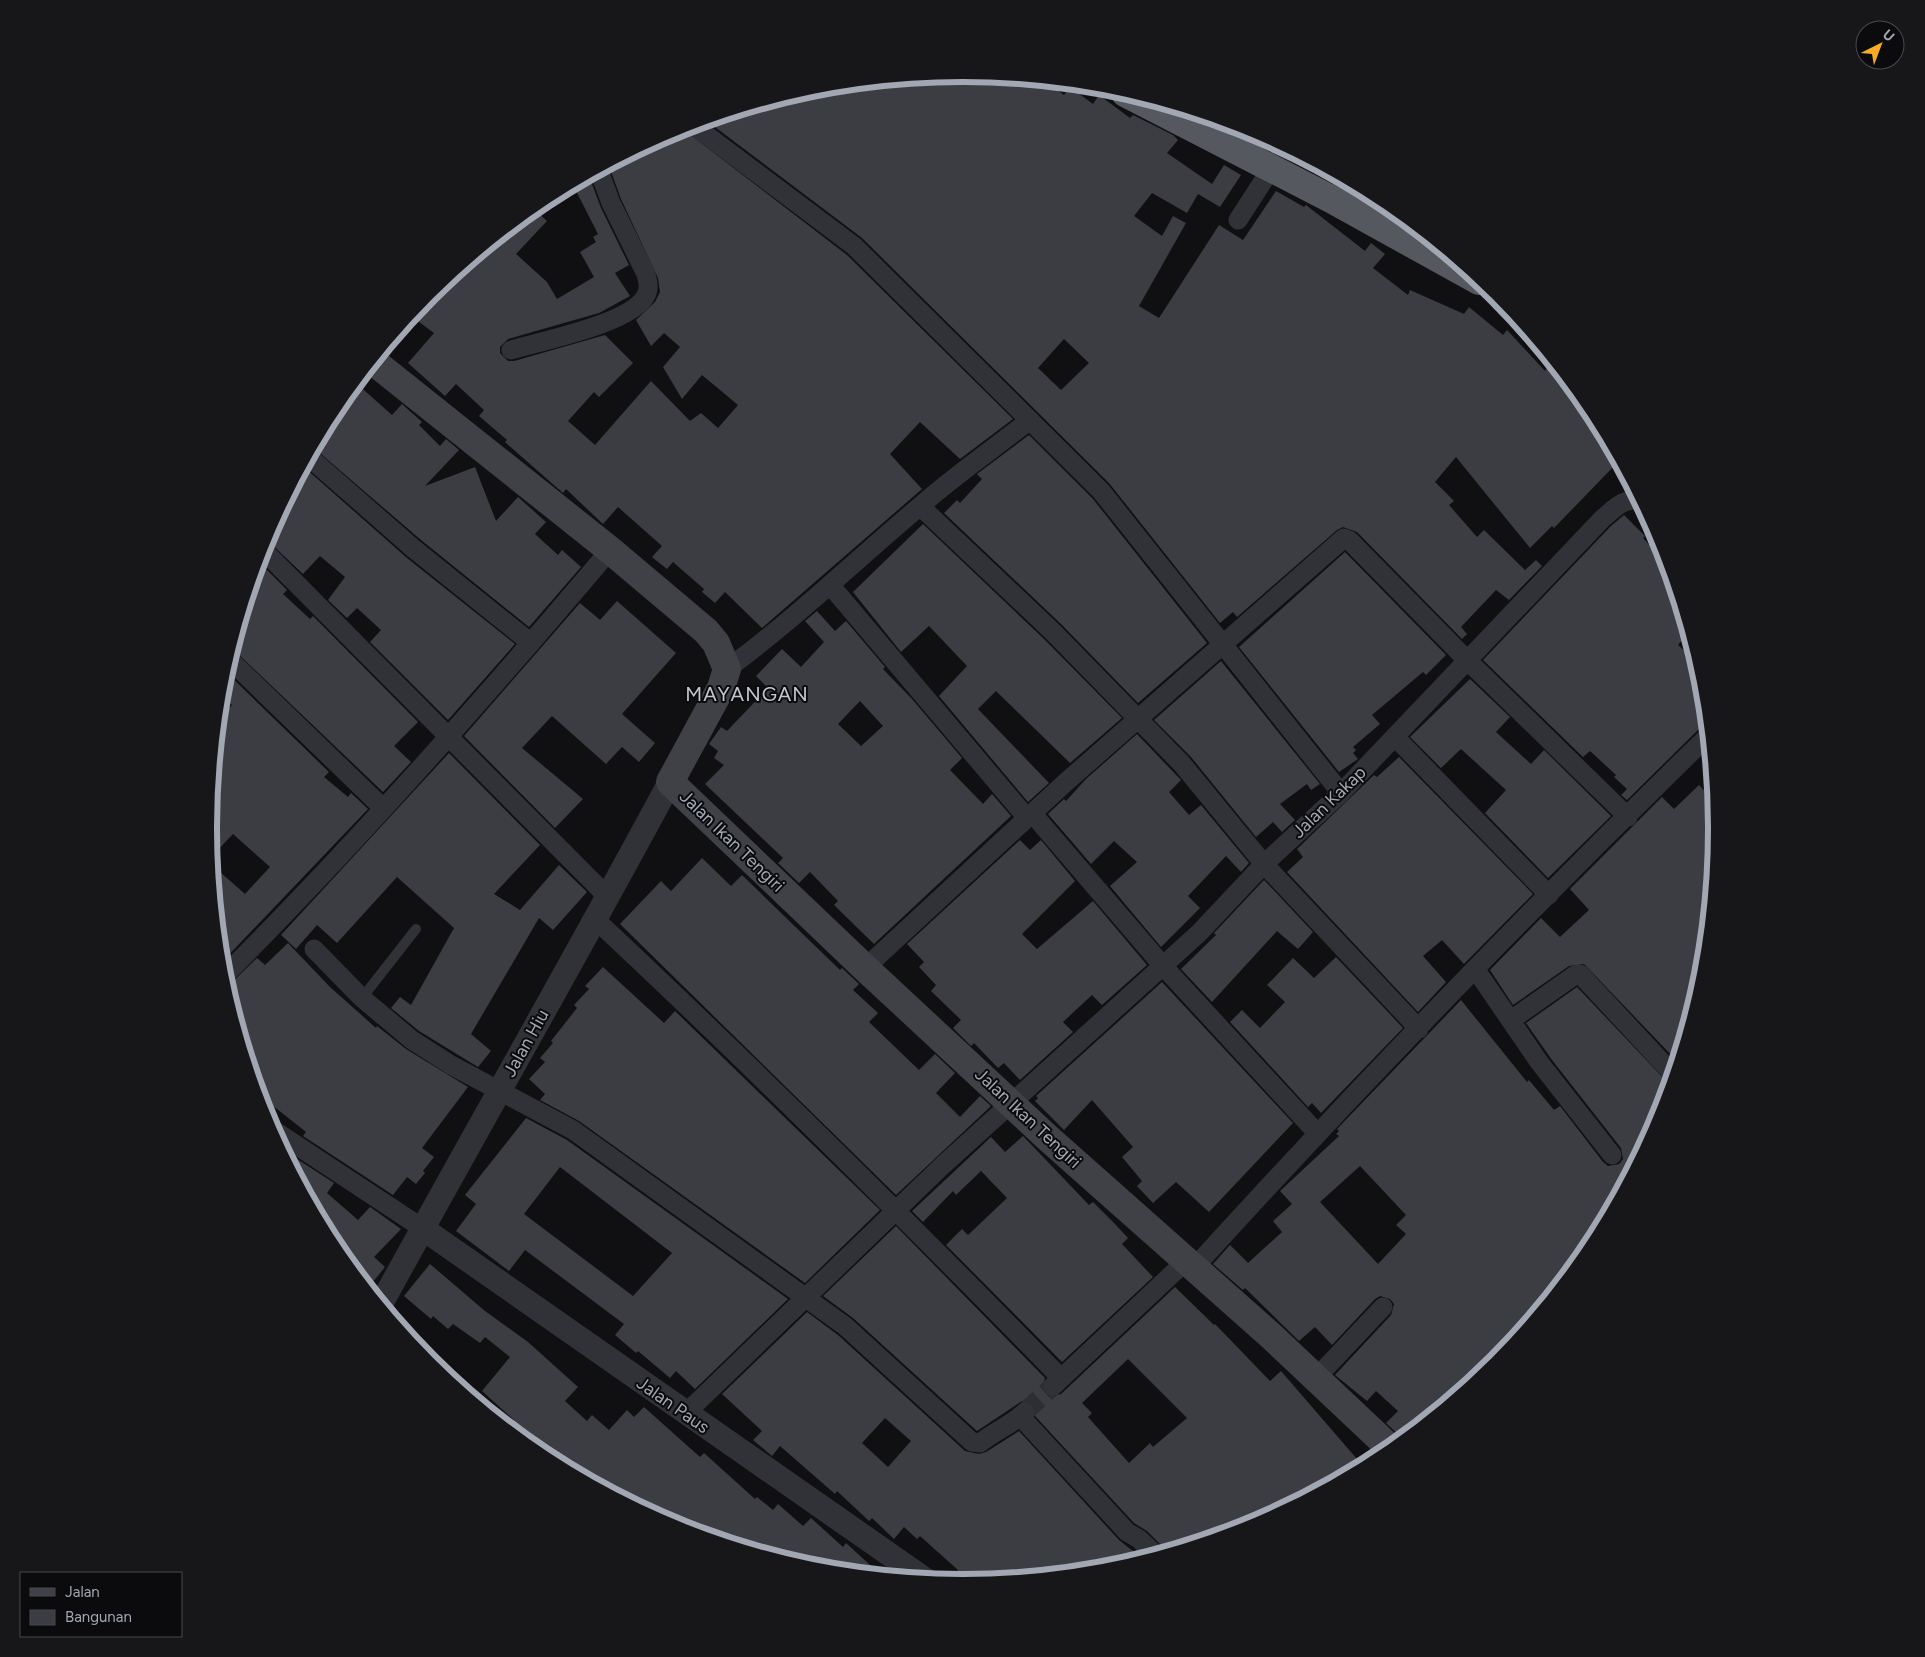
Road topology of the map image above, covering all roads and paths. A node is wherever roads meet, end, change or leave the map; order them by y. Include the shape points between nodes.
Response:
1 (1152, 107) edge
2 (700, 130) edge
3 (1271, 169) junction
4 (601, 176) edge
5 (1336, 189) edge
6 (1238, 220) dead end
7 (1402, 228) edge
8 (1426, 244) edge
9 (510, 350) dead end
10 (378, 365) edge
11 (1030, 420) junction
12 (313, 461) edge
13 (1632, 499) edge
14 (920, 506) junction
15 (610, 550) junction
16 (268, 555) edge
17 (831, 586) junction
18 (531, 643) junction
19 (1224, 646) junction
20 (1466, 660) junction
21 (235, 665) edge
22 (727, 669) junction
23 (1137, 719) junction
24 (448, 736) junction
25 (1395, 737) junction
26 (1703, 741) edge
27 (670, 782) junction
28 (1341, 793) junction
29 (382, 808) junction
30 (1030, 816) junction
31 (1628, 817) junction
32 (1264, 864) junction
33 (1549, 895) junction
34 (608, 897) junction
35 (596, 920) junction
36 (416, 929) dead end
37 (314, 949) dead end
38 (1163, 966) junction
39 (864, 968) junction
40 (230, 969) edge
41 (1476, 970) junction
42 (362, 998) junction
43 (1511, 1020) junction
44 (1419, 1029) junction
45 (1669, 1069) edge
46 (498, 1092) junction
47 (1012, 1103) junction
48 (1317, 1133) junction
49 (284, 1138) edge
50 (1612, 1155) dead end
51 (897, 1210) junction
52 (422, 1228) junction
53 (1189, 1265) junction
54 (806, 1297) junction
55 (384, 1298) edge
56 (1383, 1307) dead end
57 (1316, 1378) junction
58 (686, 1414) junction
59 (1384, 1444) edge
60 (1152, 1550) edge
61 (916, 1573) edge

1 - 3 highway
2 - 11 street via 854,246
3 - 5 highway
3 - 6 street
4 - 9 street via 646,274 648,286 645,297 601,325
5 - 7 highway
7 - 8 highway
10 - 15 main road
11 - 14 street
11 - 19 street via 1100,491
12 - 18 street via 414,549
13 - 20 street, Jalan Kakap via 1622,502 1603,518
14 - 17 street
14 - 23 street via 1054,632
15 - 18 street
15 - 22 main road via 706,631 716,643
16 - 24 street
17 - 22 street
17 - 30 street
18 - 24 street
19 - 20 street via 1344,538
19 - 23 street
19 - 28 street
20 - 25 street, Jalan Kakap
20 - 31 street
21 - 29 street
22 - 27 main road via 721,688
23 - 30 street
23 - 32 street via 1182,764
24 - 29 street
24 - 34 street
25 - 28 street, Jalan Kakap
25 - 33 street
26 - 31 street
27 - 34 street, Jalan Hiu
27 - 39 main road, Jalan Ikan Tengiri
28 - 32 street, Jalan Kakap
29 - 40 street
30 - 38 street
30 - 39 street
31 - 33 street
32 - 38 street, Jalan Kakap
32 - 44 street
33 - 41 street
34 - 35 street, Jalan Hiu
35 - 46 street, Jalan Hiu
35 - 51 street
36 - 42 lane
37 - 42 street
38 - 47 street, Jalan Kakap
38 - 48 street
39 - 47 main road, Jalan Ikan Tengiri
41 - 43 street
41 - 44 street
42 - 46 street via 412,1040
43 - 45 street via 1580,974
43 - 50 street via 1539,1062
44 - 48 street
46 - 52 street, Jalan Hiu
46 - 54 street via 573,1130
47 - 51 street, Jalan Kakap
47 - 53 main road, Jalan Ikan Tengiri
48 - 53 street
49 - 52 street
51 - 53 street via 1057,1382
51 - 54 street, Jalan Kakap
52 - 55 street, Jalan Hiu
52 - 58 street, Jalan Paus
53 - 57 main road, Jalan Ikan Tengiri
54 - 58 street, Jalan Kakap
54 - 60 street via 845,1326 975,1444 1023,1414 1121,1526
56 - 57 street
57 - 59 main road, Jalan Ikan Tengiri
58 - 61 street, Jalan Paus

